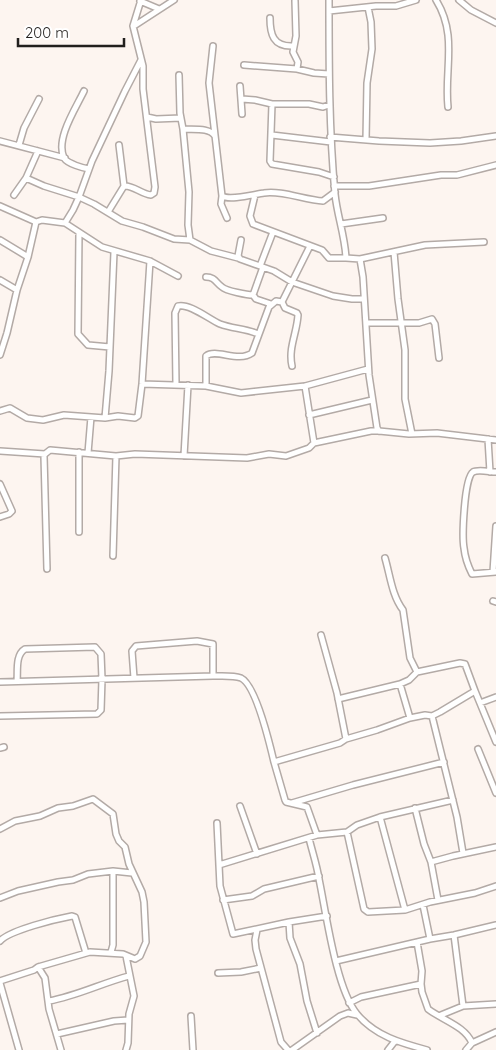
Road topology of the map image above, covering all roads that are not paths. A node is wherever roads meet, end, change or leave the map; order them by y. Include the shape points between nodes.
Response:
1 (174, 0) edge
2 (329, 0) edge
3 (436, 0) edge
4 (459, 0) edge
5 (141, 1) edge
6 (295, 1) edge
7 (412, 1) edge
8 (465, 2) edge
9 (368, 7) junction
10 (159, 9) junction
11 (329, 11) junction
12 (270, 18) dead end
13 (496, 23) edge
14 (134, 26) junction
15 (213, 46) dead end
16 (293, 46) junction
17 (142, 60) junction
18 (244, 65) dead end
19 (297, 69) junction
20 (329, 74) junction
21 (179, 75) dead end
22 (240, 86) dead end
23 (84, 91) dead end
24 (38, 99) dead end
25 (242, 99) junction
26 (272, 104) junction
27 (330, 105) junction
28 (448, 108) dead end
29 (242, 114) dead end
30 (147, 117) junction
31 (181, 118) junction
32 (183, 129) junction
33 (272, 136) junction
34 (496, 136) edge
35 (215, 137) junction
36 (331, 139) junction
37 (0, 140) edge
38 (366, 140) junction
39 (19, 145) junction
40 (118, 145) dead end
41 (38, 151) junction
42 (64, 158) junction
43 (496, 165) edge
44 (89, 169) junction
45 (334, 177) junction
46 (26, 178) junction
47 (124, 186) junction
48 (335, 189) junction
49 (14, 194) dead end
50 (79, 196) junction
51 (222, 196) junction
52 (255, 196) junction
53 (0, 206) edge
54 (108, 212) junction
55 (227, 218) dead end
56 (383, 218) dead end
57 (36, 222) junction
58 (64, 223) junction
59 (341, 224) junction
60 (274, 232) junction
61 (79, 233) junction
62 (0, 240) edge
63 (190, 240) junction
64 (241, 240) dead end
65 (484, 242) dead end
66 (310, 246) junction
67 (114, 252) junction
68 (394, 252) junction
69 (28, 257) junction
70 (238, 258) junction
71 (346, 258) junction
72 (360, 259) junction
73 (150, 260) junction
74 (262, 267) junction
75 (178, 276) dead end
76 (206, 277) dead end
77 (0, 280) edge
78 (292, 282) junction
79 (18, 290) junction
80 (253, 295) junction
81 (364, 299) junction
82 (282, 302) junction
83 (271, 304) junction
84 (400, 322) junction
85 (366, 323) junction
86 (258, 334) junction
87 (110, 347) junction
88 (1, 348) edge
89 (0, 355) edge
90 (439, 358) dead end
91 (292, 366) dead end
92 (368, 368) junction
93 (142, 384) junction
94 (176, 384) junction
95 (188, 385) junction
96 (206, 386) junction
97 (305, 386) junction
98 (372, 400) junction
99 (0, 411) edge
100 (309, 415) junction
101 (91, 416) junction
102 (105, 418) junction
103 (379, 431) junction
104 (412, 434) junction
105 (488, 439) junction
106 (496, 440) edge
107 (314, 444) junction
108 (0, 451) edge
109 (79, 452) junction
110 (88, 453) junction
111 (45, 454) junction
112 (116, 456) junction
113 (184, 456) junction
114 (493, 472) edge
115 (0, 484) edge
116 (0, 517) edge
117 (496, 526) edge
118 (79, 532) dead end
119 (113, 556) dead end
120 (385, 558) dead end
121 (47, 569) dead end
122 (494, 572) edge
123 (321, 635) dead end
124 (417, 672) junction
125 (213, 676) junction
126 (134, 678) junction
127 (102, 679) junction
128 (17, 681) junction
129 (0, 682) edge
130 (400, 684) junction
131 (475, 691) junction
132 (496, 697) edge
133 (338, 699) junction
134 (480, 703) junction
135 (0, 716) edge
136 (432, 716) junction
137 (410, 718) junction
138 (494, 734) edge
139 (346, 739) junction
140 (496, 742) edge
141 (478, 750) dead end
142 (274, 762) junction
143 (444, 762) junction
144 (496, 793) edge
145 (453, 800) junction
146 (292, 804) junction
147 (240, 806) dead end
148 (416, 808) junction
149 (380, 817) junction
150 (217, 823) dead end
151 (0, 829) edge
152 (347, 832) junction
153 (317, 835) junction
154 (309, 838) junction
155 (496, 847) edge
156 (464, 853) junction
157 (257, 854) junction
158 (431, 862) junction
159 (219, 865) junction
160 (113, 871) junction
161 (132, 873) junction
162 (319, 876) junction
163 (496, 886) edge
164 (0, 898) edge
165 (224, 900) junction
166 (438, 900) junction
167 (423, 905) junction
168 (406, 910) junction
169 (326, 916) junction
170 (289, 922) junction
171 (496, 925) edge
172 (257, 930) junction
173 (246, 932) junction
174 (454, 935) junction
175 (430, 939) junction
176 (255, 940) junction
177 (0, 941) edge
178 (417, 942) junction
179 (111, 952) junction
180 (86, 953) junction
181 (126, 956) junction
182 (336, 961) junction
183 (38, 967) junction
184 (261, 968) junction
185 (218, 973) dead end
186 (130, 976) junction
187 (0, 982) edge
188 (421, 984) junction
189 (49, 1001) junction
190 (350, 1003) junction
191 (496, 1004) edge
192 (463, 1006) junction
193 (7, 1009) junction
194 (0, 1011) edge
195 (357, 1015) junction
196 (191, 1016) dead end
197 (441, 1016) junction
198 (128, 1020) junction
199 (496, 1032) edge
200 (317, 1033) junction
201 (57, 1034) junction
202 (395, 1041) junction
203 (472, 1043) junction
204 (19, 1050) edge
205 (61, 1050) edge
206 (126, 1050) edge
207 (193, 1050) edge
208 (288, 1050) edge
209 (292, 1050) edge
210 (388, 1050) edge
211 (427, 1050) edge
212 (466, 1050) edge

1 - 10 street
2 - 11 street
3 - 28 street via 450,38
4 - 8 street
5 - 10 street
5 - 14 street
6 - 16 street via 296,36
7 - 9 street via 396,6
8 - 13 street via 471,10
9 - 11 street
9 - 38 street via 372,48 366,83
10 - 14 street
11 - 20 street
12 - 16 street via 270,33 276,41
14 - 17 street
15 - 35 street via 209,83
16 - 19 street
17 - 30 street
17 - 44 street
18 - 19 street
19 - 20 street
20 - 27 street
21 - 31 street
22 - 25 street
23 - 42 street via 63,139
24 - 39 street
25 - 26 street
25 - 29 street
26 - 27 street
26 - 33 street
27 - 36 street
30 - 31 street
30 - 47 street via 154,193 145,195
31 - 32 street
32 - 35 street via 208,130
32 - 63 street
33 - 36 street
33 - 45 street via 272,164
34 - 38 street via 430,143
35 - 51 street
36 - 38 street
36 - 45 street
37 - 39 street
39 - 41 street
40 - 47 street
41 - 42 street
41 - 46 street
42 - 44 street
43 - 48 street via 457,175
44 - 50 street
45 - 48 street
46 - 49 street
46 - 50 street
47 - 54 street
48 - 52 street via 323,201 268,192
48 - 59 street
50 - 54 street
50 - 58 street
51 - 52 street
51 - 55 street via 221,204
52 - 60 street via 251,220
53 - 57 street
54 - 63 street via 122,221 174,239
56 - 59 street
57 - 58 street
57 - 69 street
58 - 61 street
59 - 71 street
60 - 66 street
60 - 74 street
61 - 67 street
61 - 87 street via 78,334 88,345
62 - 69 street
63 - 70 street via 211,251
64 - 70 street
65 - 68 street via 425,245
66 - 71 street via 322,250 329,258
66 - 78 street
67 - 73 street
67 - 87 street
68 - 72 street
68 - 84 street
69 - 79 street
70 - 74 street
71 - 72 street
72 - 81 street
73 - 75 street
73 - 93 street
74 - 78 street
74 - 80 street
76 - 80 street via 214,279 224,289
77 - 79 street
78 - 81 street via 343,298
78 - 82 street
79 - 88 street
80 - 83 street
81 - 85 street
82 - 83 street
82 - 91 street via 285,308 298,315 291,345
83 - 86 street
84 - 85 street
84 - 90 street via 432,319
84 - 104 street via 405,355 405,399
85 - 92 street
86 - 94 street via 221,324 186,306 178,306 175,312
86 - 96 street via 248,356 208,354 205,359
87 - 102 street
88 - 89 street
92 - 97 street
92 - 98 street
93 - 94 street
93 - 102 street via 138,416
94 - 95 street
95 - 96 street
95 - 113 street
96 - 97 street via 241,393
97 - 100 street
98 - 100 street
98 - 103 street
99 - 101 street via 10,408 27,418 43,420 64,414
100 - 107 street
101 - 102 street
101 - 110 street
103 - 104 street
103 - 107 street
104 - 105 street via 437,433
105 - 106 street
105 - 114 street
107 - 113 street via 286,456
108 - 111 street
109 - 110 street
109 - 111 street via 50,450
109 - 118 street
110 - 112 street
111 - 121 street
112 - 113 street
112 - 119 street
114 - 122 street via 473,472 468,480 463,546 472,574
115 - 116 street via 12,510
117 - 122 street
120 - 124 street via 389,578 403,610 410,658
123 - 133 street
124 - 130 street
124 - 131 street via 460,662 466,664
125 - 126 street
125 - 126 street via 213,644 197,641 136,646 132,650
125 - 142 street via 234,676 245,681 260,710
126 - 127 street
127 - 128 street
127 - 128 street via 101,654 95,647 41,648 26,649 20,653
127 - 135 street via 102,706 97,714
128 - 129 street
130 - 133 street
130 - 137 street
131 - 134 street
131 - 136 street
132 - 134 street
133 - 139 street
134 - 138 street
136 - 137 street
136 - 143 street
137 - 139 street
138 - 140 street
139 - 142 street
141 - 144 street
142 - 146 street via 285,800
143 - 145 street
143 - 146 street
145 - 148 street
145 - 156 street
146 - 153 street via 307,807
147 - 157 street
148 - 149 street
148 - 158 street
149 - 152 street
149 - 168 street
150 - 159 street
151 - 161 street via 14,821 93,798 112,814 118,841 125,847
152 - 153 street
152 - 168 street via 366,911
153 - 154 street
154 - 157 street
154 - 162 street
155 - 156 street
156 - 158 street
157 - 159 street
158 - 166 street
159 - 165 street
160 - 161 street
160 - 164 street via 85,875
160 - 179 street
161 - 181 street via 143,896 146,942 138,958
162 - 165 street via 264,889 252,896
162 - 169 street
163 - 166 street
165 - 173 street via 233,934
166 - 167 street
167 - 168 street
167 - 175 street
169 - 170 street
169 - 182 street
170 - 172 street
170 - 200 street via 290,938 300,964
171 - 174 street
172 - 173 street
172 - 176 street
173 - 176 street
174 - 175 street
174 - 192 street
175 - 178 street
176 - 184 street
177 - 180 street via 18,931 72,916
178 - 182 street
178 - 188 street
179 - 180 street
179 - 181 street
180 - 183 street
181 - 186 street
182 - 190 street
183 - 187 street
183 - 189 street via 44,976
184 - 185 street
184 - 208 street via 281,1042
186 - 189 street
186 - 198 street via 134,996
187 - 193 street
188 - 190 street via 361,997
188 - 197 street via 428,1009
189 - 201 street
190 - 195 street
191 - 192 street
192 - 197 street
193 - 194 street
193 - 204 street
195 - 200 street via 344,1014
195 - 202 street
196 - 207 street
197 - 203 street via 468,1035
198 - 201 street
198 - 206 street
199 - 203 street
200 - 209 street
201 - 205 street
202 - 210 street
202 - 211 street
203 - 212 street

